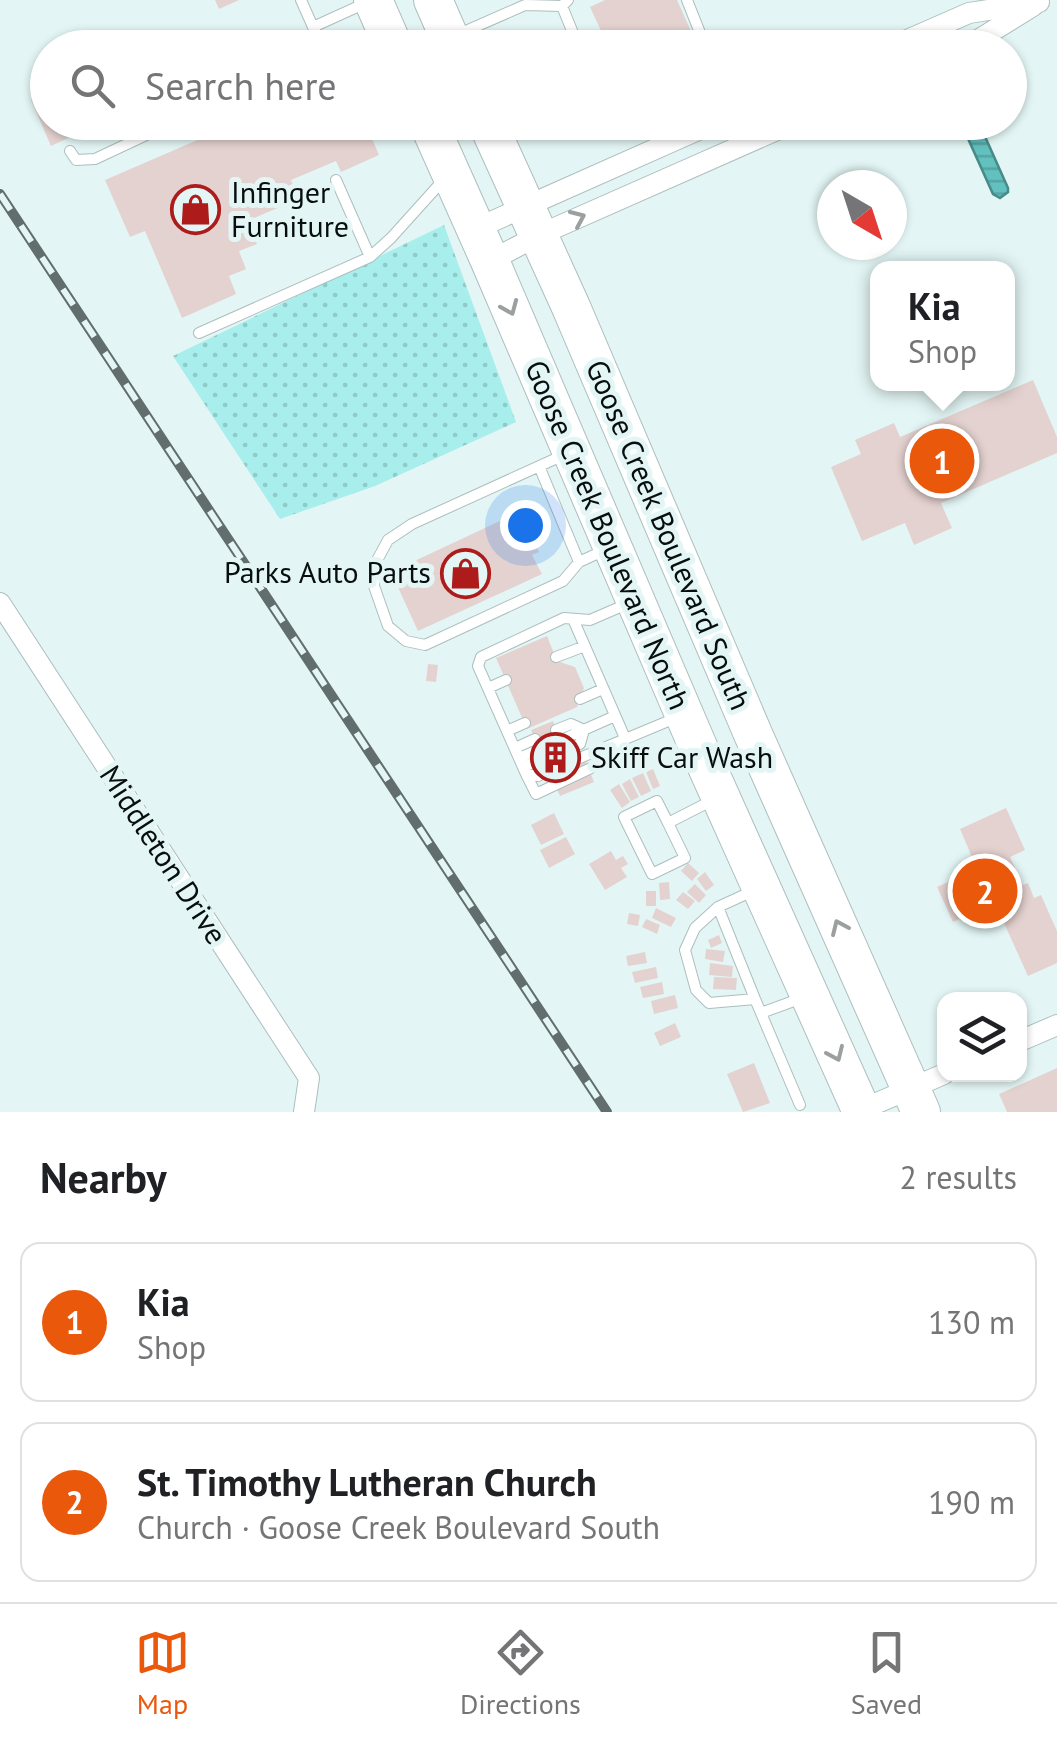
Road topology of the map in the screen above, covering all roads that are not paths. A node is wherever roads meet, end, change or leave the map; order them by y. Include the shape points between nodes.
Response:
1 (302, 0) edge
2 (373, 0) edge
3 (433, 0) edge
4 (687, 0) edge
5 (1041, 1) edge
6 (565, 3) edge
7 (314, 27) junction
8 (315, 30) edge
9 (386, 30) edge
10 (440, 30) edge
11 (473, 30) edge
12 (573, 30) edge
13 (699, 30) edge
14 (930, 30) edge
15 (994, 30) edge
16 (135, 140) edge
17 (436, 140) edge
18 (495, 140) edge
19 (683, 140) edge
20 (722, 140) edge
21 (754, 140) edge
22 (70, 151) dead end
23 (727, 152) junction
24 (450, 172) junction
25 (336, 180) dead end
26 (531, 221) junction
27 (483, 245) junction
28 (370, 257) junction
29 (199, 333) dead end
30 (555, 459) junction
31 (595, 554) junction
32 (636, 601) junction
33 (0, 603) edge
34 (573, 619) junction
35 (585, 646) junction
36 (556, 658) dead end
37 (506, 680) dead end
38 (488, 688) junction
39 (603, 689) junction
40 (580, 699) dead end
41 (684, 715) junction
42 (615, 716) junction
43 (525, 724) dead end
44 (584, 730) junction
45 (507, 731) junction
46 (625, 738) junction
47 (521, 762) junction
48 (570, 762) dead end
49 (720, 797) junction
50 (668, 822) junction
51 (761, 888) junction
52 (718, 907) junction
53 (810, 995) junction
54 (755, 999) junction
55 (761, 1013) junction
56 (1057, 1025) edge
57 (1027, 1039) edge
58 (925, 1092) edge
59 (800, 1105) dead end
60 (862, 1111) edge
61 (304, 1112) edge

1 - 7 lane
2 - 7 lane
2 - 9 highway
3 - 10 highway
4 - 13 lane
5 - 14 street via 970,12
5 - 15 street
6 - 11 lane via 525,5
6 - 12 lane
7 - 8 lane
16 - 22 lane via 95,159 76,160
17 - 24 highway, Goose Creek Boulevard North
18 - 26 highway, Goose Creek Boulevard South
19 - 26 street
20 - 23 lane
21 - 23 street
26 -> 23 street
24 - 27 highway, Goose Creek Boulevard North
24 - 28 lane
25 - 28 lane
26 - 27 street
26 - 27 street
58 -> 26 highway, Goose Creek Boulevard South via 753,734
27 -> 30 highway, Goose Creek Boulevard North
28 - 29 lane
30 - 31 highway, Goose Creek Boulevard North
30 - 31 lane via 388,540 375,564 374,586 388,626 406,641 425,645 563,581
31 - 32 highway, Goose Creek Boulevard North
32 - 34 lane via 590,620
32 - 41 highway, Goose Creek Boulevard North
33 - 61 street, Middleton Drive via 309,1078
34 - 35 lane
34 - 38 lane via 481,657
35 - 36 lane
35 - 39 lane
37 - 38 lane
38 - 45 lane
39 - 40 lane
39 - 42 lane
41 - 46 lane
41 - 49 highway, Goose Creek Boulevard North
42 - 44 lane
42 - 46 lane
43 - 45 lane
44 - 44 lane via 571,724 561,740 580,744
45 - 47 lane
46 - 47 lane via 616,754 536,794
46 - 48 lane
47 - 47 lane via 538,776 542,754
49 - 50 lane
49 - 51 highway, Goose Creek Boulevard North
50 - 50 lane via 657,801 624,817 652,874 685,858
51 - 52 lane
51 - 53 highway, Goose Creek Boulevard North
52 - 54 lane
52 - 54 lane via 694,928 685,950 696,990 709,1003
53 - 55 lane
53 -> 60 highway, Goose Creek Boulevard North
54 - 55 lane
55 - 59 lane
56 - 57 street
58 - 60 street

